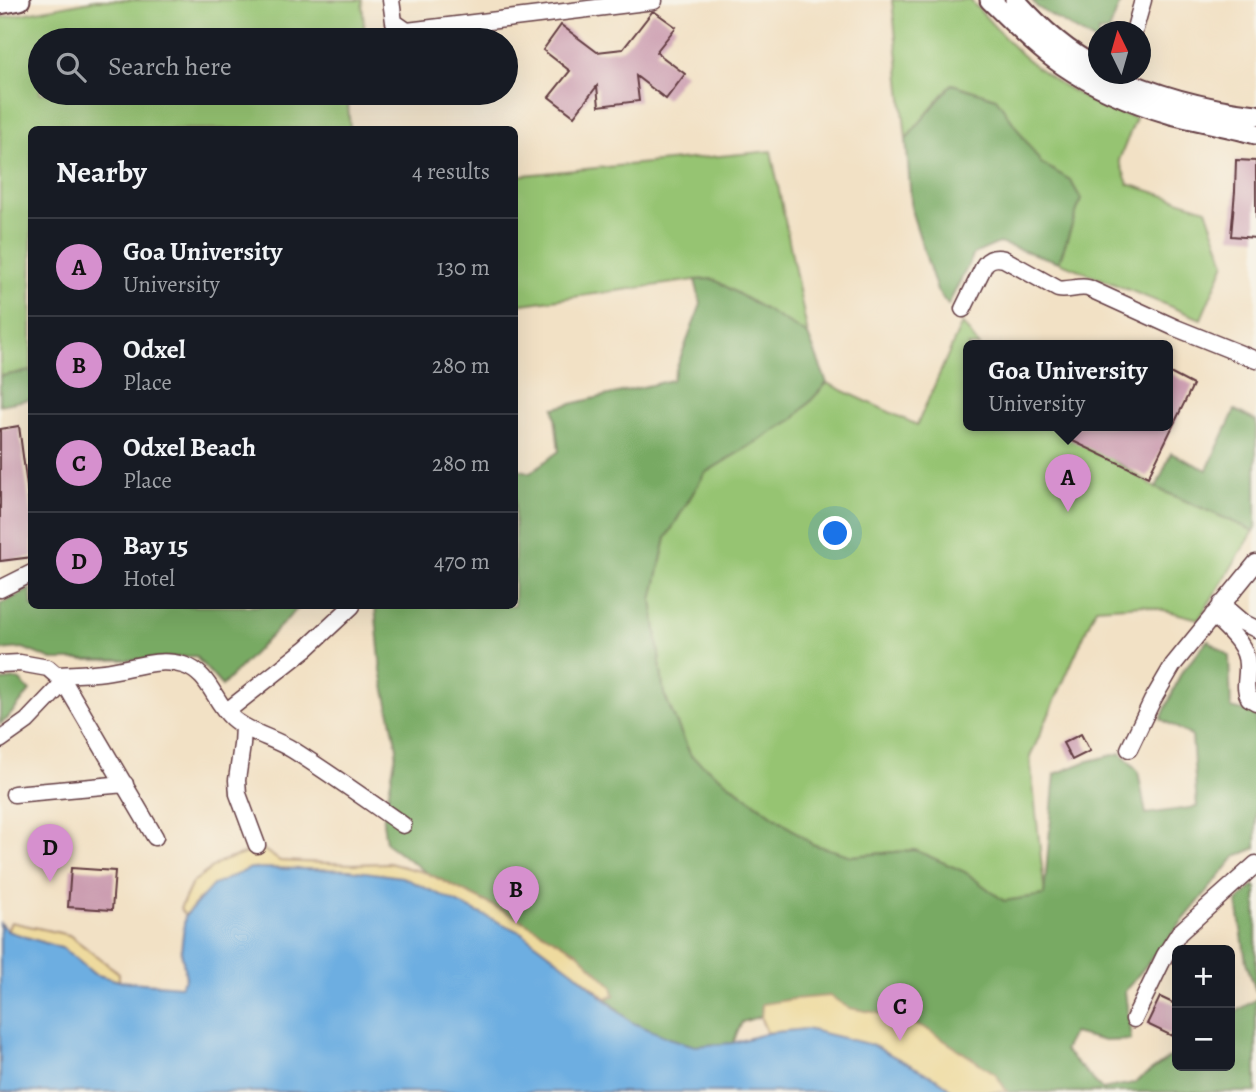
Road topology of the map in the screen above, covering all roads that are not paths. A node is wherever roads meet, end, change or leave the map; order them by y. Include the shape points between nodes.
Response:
1 (20, 0) edge
2 (391, 0) edge
3 (990, 0) edge
4 (1015, 0) edge
5 (1143, 0) edge
6 (654, 1) edge
7 (0, 4) edge
8 (1137, 21) edge
9 (403, 28) edge
10 (432, 28) edge
11 (1088, 62) edge
12 (1139, 84) edge
13 (1256, 115) edge
14 (1256, 134) edge
15 (963, 309) dead end
16 (1256, 360) edge
17 (1256, 563) edge
18 (28, 575) edge
19 (0, 589) edge
20 (349, 609) edge
21 (1217, 609) junction
22 (1256, 629) edge
23 (0, 664) edge
24 (60, 678) junction
25 (1256, 702) edge
26 (227, 711) junction
27 (243, 726) junction
28 (0, 740) edge
29 (1129, 749) dead end
30 (125, 785) junction
31 (14, 794) dead end
32 (403, 825) dead end
33 (155, 837) dead end
34 (257, 845) dead end
35 (1256, 864) edge
36 (1134, 1019) dead end

1 - 7 main road
2 - 9 street via 394,22
3 - 14 main road via 1032,40 1083,78 1170,113
4 - 11 main road via 1033,21
5 - 8 street
6 - 10 street
12 - 13 main road via 1174,99
15 - 16 street via 989,260 1004,259 1058,289 1088,288
17 - 21 street
18 - 19 street
20 - 26 street
21 - 22 street
21 - 25 street via 1244,649 1248,668 1245,688
21 - 29 street via 1173,665
23 - 24 street via 48,668
24 - 26 street via 148,663 183,665 199,673
24 - 28 street via 27,721
24 - 30 street
26 - 27 street
27 - 32 street via 292,749
27 - 34 street via 238,794
30 - 31 street
30 - 33 street
35 - 36 street via 1179,933

